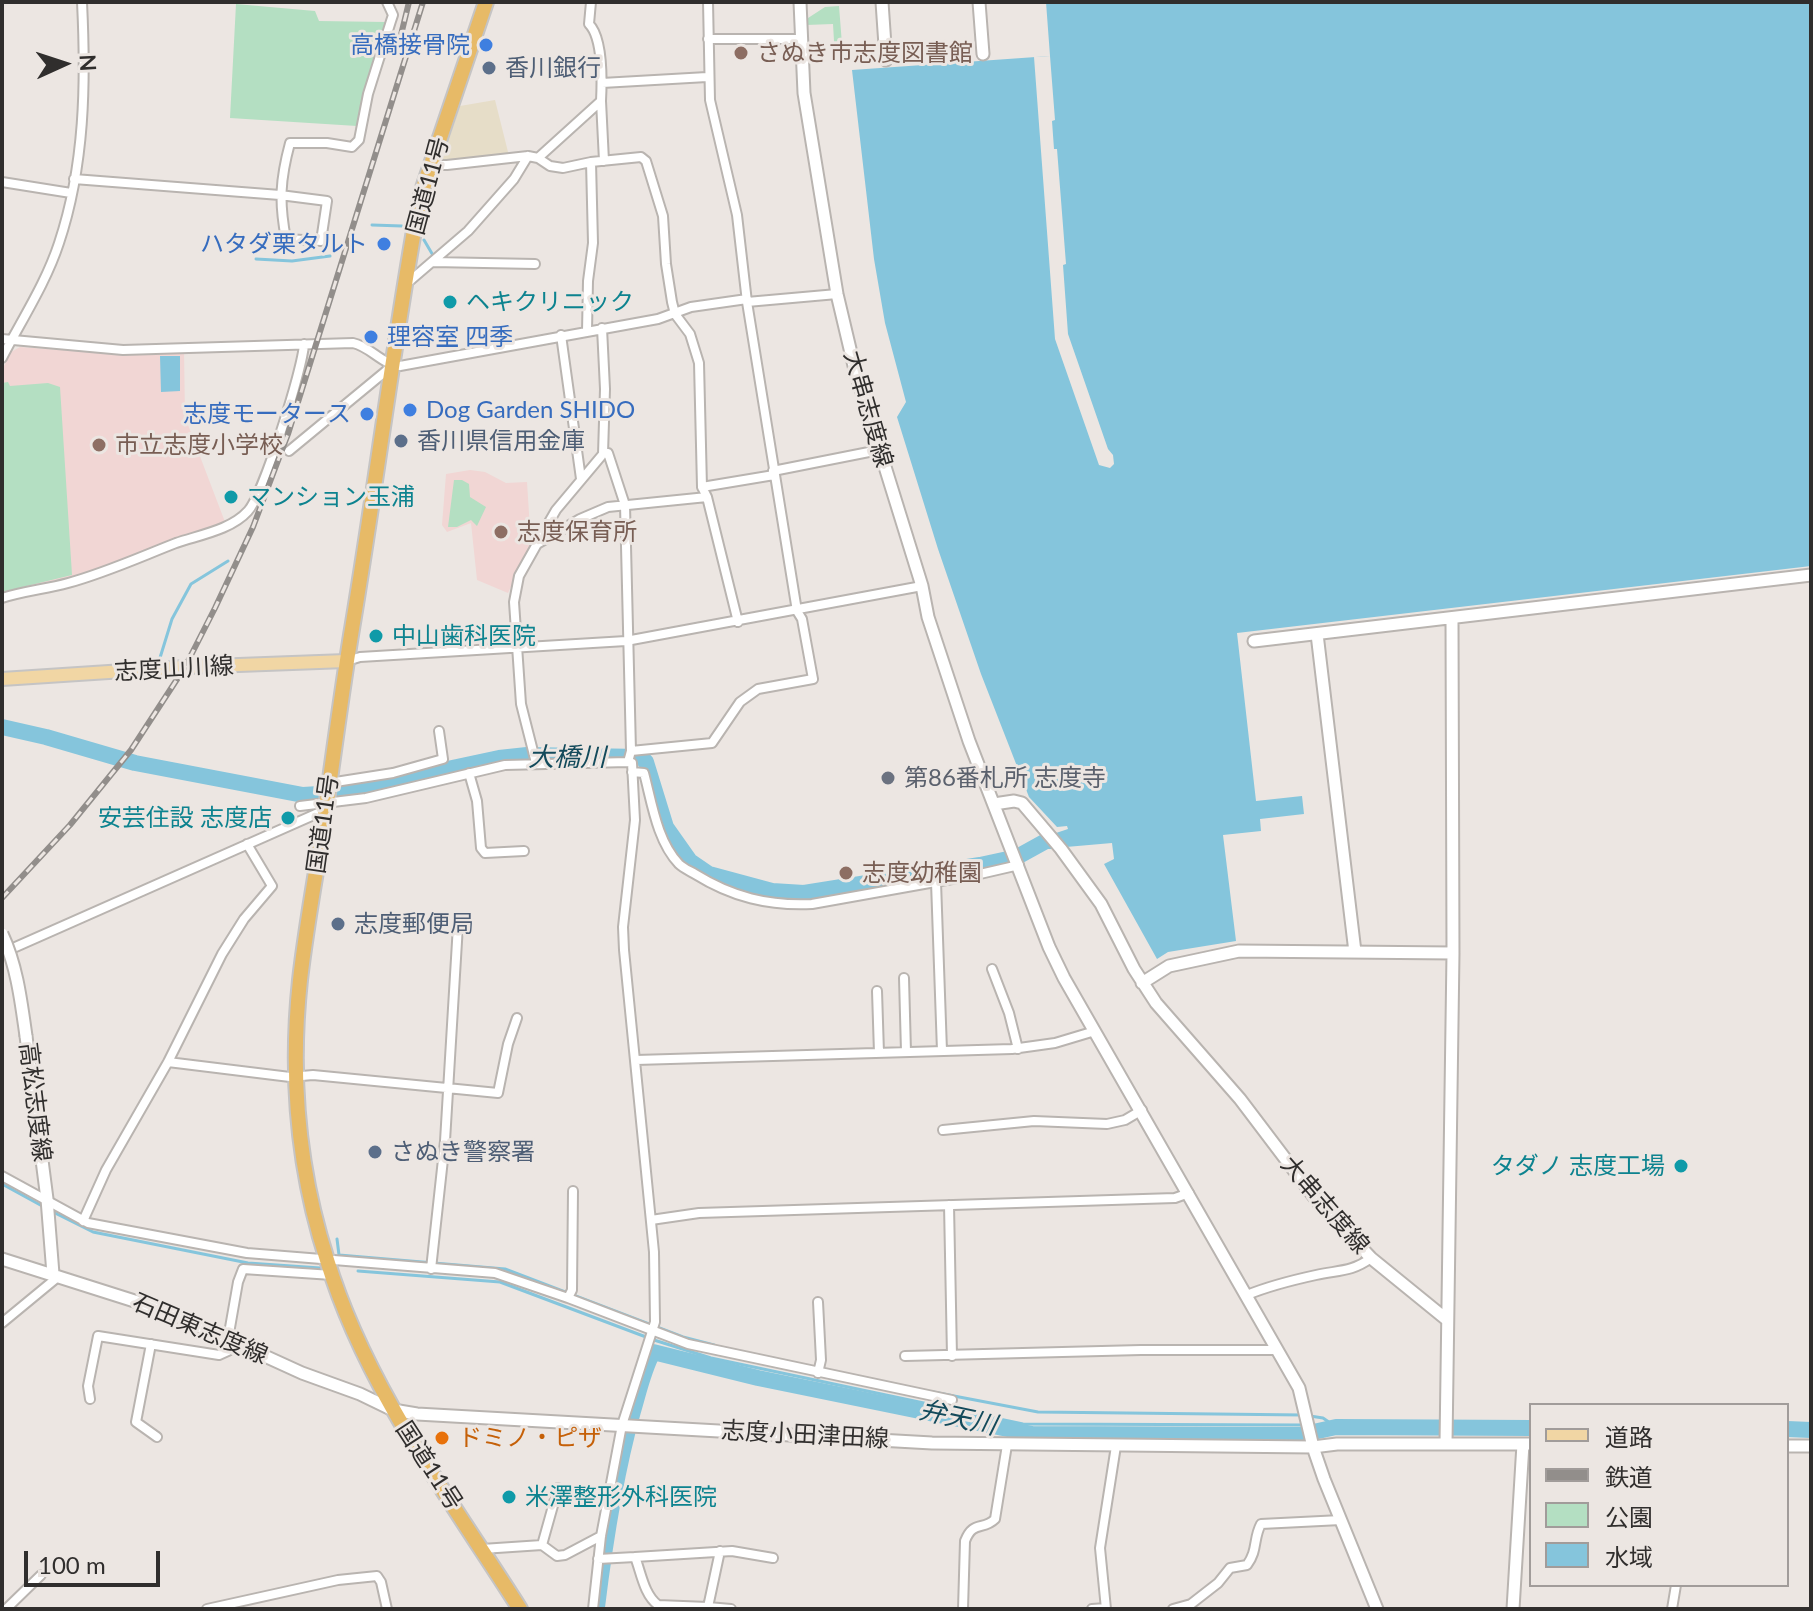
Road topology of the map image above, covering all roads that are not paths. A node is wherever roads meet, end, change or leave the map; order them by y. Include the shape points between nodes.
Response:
1 (82, 2) edge
2 (387, 2) edge
3 (486, 2) edge
4 (591, 2) edge
5 (708, 2) edge
6 (800, 2) edge
7 (882, 2) edge
8 (979, 2) edge
9 (708, 39) junction
10 (801, 39) junction
11 (983, 54) dead end
12 (886, 60) dead end
13 (707, 77) junction
14 (602, 83) junction
15 (601, 101) junction
16 (533, 157) junction
17 (604, 161) junction
18 (591, 162) junction
19 (431, 165) junction
20 (74, 179) junction
21 (2, 182) edge
22 (71, 193) junction
23 (280, 195) junction
24 (433, 262) junction
25 (535, 264) dead end
26 (405, 285) junction
27 (837, 294) junction
28 (747, 301) junction
29 (675, 314) junction
30 (602, 328) junction
31 (587, 331) junction
32 (561, 335) junction
33 (6, 340) edge
34 (304, 344) junction
35 (2, 358) edge
36 (392, 365) junction
37 (879, 450) junction
38 (289, 451) dead end
39 (603, 454) junction
40 (773, 473) junction
41 (581, 479) junction
42 (702, 487) junction
43 (707, 497) junction
44 (625, 505) junction
45 (537, 544) junction
46 (1811, 575) edge
47 (922, 586) junction
48 (2, 598) edge
49 (797, 611) junction
50 (1452, 618) junction
51 (738, 622) junction
52 (1317, 634) junction
53 (630, 640) junction
54 (1254, 641) dead end
55 (518, 648) junction
56 (346, 661) junction
57 (2, 679) edge
58 (439, 731) dead end
59 (631, 751) junction
60 (628, 762) junction
61 (536, 763) junction
62 (632, 772) junction
63 (469, 773) junction
64 (327, 797) junction
65 (994, 804) junction
66 (300, 806) dead end
67 (247, 844) junction
68 (524, 851) dead end
69 (1017, 859) junction
70 (936, 882) junction
71 (458, 925) dead end
72 (2, 934) edge
73 (1355, 952) junction
74 (2, 953) edge
75 (1453, 953) junction
76 (992, 969) dead end
77 (904, 978) dead end
78 (1142, 983) junction
79 (877, 991) dead end
80 (517, 1018) dead end
81 (1095, 1031) junction
82 (1018, 1049) junction
83 (942, 1051) junction
84 (906, 1052) junction
85 (879, 1053) junction
86 (636, 1060) junction
87 (168, 1062) junction
88 (296, 1077) junction
89 (448, 1086) junction
90 (1142, 1110) junction
91 (943, 1130) dead end
92 (2, 1176) edge
93 (573, 1191) dead end
94 (1189, 1193) junction
95 (47, 1199) junction
96 (949, 1205) junction
97 (651, 1220) junction
98 (83, 1221) junction
99 (1371, 1258) junction
100 (2, 1259) edge
101 (326, 1259) junction
102 (431, 1269) junction
103 (56, 1275) junction
104 (332, 1275) junction
105 (1247, 1295) junction
106 (568, 1298) junction
107 (818, 1302) dead end
108 (1446, 1319) junction
109 (2, 1323) edge
110 (654, 1331) junction
111 (228, 1339) junction
112 (151, 1344) junction
113 (241, 1345) junction
114 (1278, 1350) junction
115 (905, 1356) dead end
116 (952, 1356) junction
117 (818, 1373) junction
118 (90, 1399) dead end
119 (952, 1400) dead end
120 (393, 1410) junction
121 (622, 1425) junction
122 (157, 1437) dead end
123 (1446, 1438) junction
124 (1527, 1444) edge
125 (1007, 1445) junction
126 (1116, 1446) junction
127 (1789, 1446) edge
128 (1811, 1446) edge
129 (1313, 1447) junction
130 (558, 1488) dead end
131 (1341, 1520) junction
132 (601, 1536) junction
133 (542, 1545) junction
134 (482, 1549) junction
135 (720, 1551) junction
136 (635, 1557) junction
137 (773, 1558) dead end
138 (598, 1559) junction
139 (41, 1575) dead end
140 (1676, 1587) edge
141 (708, 1607) junction
142 (1106, 1608) edge
143 (6, 1609) edge
144 (207, 1609) edge
145 (387, 1609) edge
146 (520, 1609) edge
147 (593, 1609) edge
148 (731, 1609) edge
149 (963, 1609) edge
150 (1092, 1609) edge
151 (1173, 1609) edge
152 (1377, 1609) edge
153 (1513, 1609) edge
154 (1672, 1609) edge

1 - 20 street via 84,109
2 - 23 street via 393,15 359,140 352,147 290,143
3 - 19 highway, 国道11号
4 - 14 street via 589,24 596,30
5 - 9 street
6 - 10 main road, 大串志度線
7 - 12 main road
8 - 11 main road
9 - 10 street
9 - 13 street
10 - 27 main road, 大串志度線 via 806,108
13 - 14 street
13 - 28 street via 731,182
14 - 15 street
15 - 16 street
15 - 17 street
16 - 18 street via 563,168
16 - 19 street
16 - 24 street
17 - 18 street
17 - 29 street via 646,161 663,216
18 - 31 street
19 - 26 highway, 国道11号
20 - 22 street
20 - 23 street
21 - 22 street
22 - 33 street via 58,247
23 - 23 street via 286,239 321,241 327,201
24 - 25 street
24 - 26 street
26 - 36 highway, 国道11号
27 - 28 street
27 - 37 main road, 大串志度線
28 - 29 street via 691,307
28 - 40 street
29 - 30 street
29 - 42 street via 690,334 699,363
30 - 31 street
30 - 39 street
31 - 32 street
32 - 36 street
32 - 41 street
33 - 34 street via 123,350
33 - 35 street
34 - 36 street via 363,345
34 - 48 street via 275,446 247,512 119,566
36 - 38 street
36 - 56 highway, 国道11号
37 - 40 street
37 - 47 main road, 大串志度線
39 - 41 street
39 - 44 street via 608,453
40 - 42 street
40 - 49 street
41 - 45 street
42 - 43 street
43 - 44 street
43 - 51 street
44 - 45 street via 580,519
44 - 53 street
45 - 55 street via 519,576 514,602
46 - 50 main road
47 - 49 street
47 - 65 main road, 大串志度線 via 928,617
49 - 51 street
49 - 59 street via 813,679 758,689 740,702 712,743
50 - 52 main road
50 - 75 main road
51 - 53 street
52 - 54 main road
52 - 73 main road
53 - 55 street
53 - 59 street
55 - 56 street
55 - 61 street via 521,704
56 - 57 main road, 志度山川線
56 - 64 highway, 国道11号
58 - 64 street via 443,759
59 - 60 street
60 - 61 street
60 - 62 street
61 - 63 street
62 - 70 street via 644,773 656,824 679,865 720,890 786,905
62 - 86 street via 635,820 623,927
63 - 64 street via 366,798
63 - 68 street via 481,848 485,853
64 - 66 street
64 - 67 street
64 - 88 highway, 国道11号 via 300,980
65 - 69 main road, 大串志度線
65 - 78 main road, 大串志度線 via 1022,803 1061,849 1101,904
67 - 74 street
67 - 87 street via 272,886 222,954
69 - 70 street
69 - 81 main road, 大串志度線 via 1049,947
70 - 83 street
71 - 89 street
72 - 95 main road, 高松志度線, bridge via 14,967 26,1036
73 - 75 main road
73 - 78 main road via 1239,951 1169,966
75 - 108 main road
76 - 82 street
77 - 84 street
78 - 99 main road, 大串志度線 via 1318,1202
79 - 85 street
80 - 89 street via 498,1093
81 - 82 street
81 - 90 main road, 大串志度線
82 - 83 street
83 - 84 street
84 - 85 street
85 - 86 street
86 - 97 street
87 - 88 street
87 - 98 street
88 - 89 street
88 - 101 highway, 国道11号 via 307,1183
89 - 102 street
90 - 91 street via 1107,1124 1034,1121
90 - 94 main road, 大串志度線
92 - 95 street
93 - 106 street
94 - 96 street via 1175,1198
94 - 105 main road, 大串志度線
95 - 98 street
95 - 103 main road, 高松志度線
96 - 97 street via 699,1213
96 - 116 street
97 - 110 street
98 - 101 street via 247,1253
99 - 105 street via 1357,1269
99 - 108 main road, 大串志度線
100 - 103 main road, 石田東志度線
101 - 102 street
101 - 104 highway, 国道11号
102 - 106 street via 495,1273
103 - 109 street
103 - 111 main road, 石田東志度線 via 166,1311
104 - 111 street via 243,1269
104 - 120 highway, 国道11号
105 - 114 main road, 大串志度線
106 - 110 street
107 - 117 street
108 - 123 main road
110 - 117 street via 688,1344
110 - 121 street
111 - 113 main road, 石田東志度線
112 - 113 street via 219,1355
112 - 118 street via 98,1336
112 - 122 street via 136,1422
113 - 120 main road, 石田東志度線
114 - 116 street
114 - 129 main road, 大串志度線 via 1299,1388
115 - 116 street
117 - 119 street
120 - 121 main road, 志度小田津田線
120 - 134 highway, 国道11号
121 - 125 main road, 志度小田津田線
121 - 132 street
123 - 124 main road
123 - 129 main road, 志度小田津田線
124 - 153 main road
125 - 126 main road, 志度小田津田線
125 - 149 street via 995,1519 969,1531 965,1541
126 - 129 main road, 志度小田津田線
126 - 142 street via 1100,1548
127 - 128 main road
129 - 131 main road, 大串志度線
130 - 133 street
131 - 151 street via 1261,1524 1255,1554 1247,1565 1230,1568 1191,1604
131 - 152 main road, 大串志度線
132 - 133 street via 565,1555 557,1556
132 - 138 street
133 - 134 street
134 - 146 highway, 国道11号
135 - 136 street
135 - 137 street
135 - 141 street
136 - 138 street
136 - 141 street via 653,1602
138 - 147 street
139 - 143 street
140 - 154 street
141 - 148 street
142 - 150 street
144 - 145 street via 377,1576

